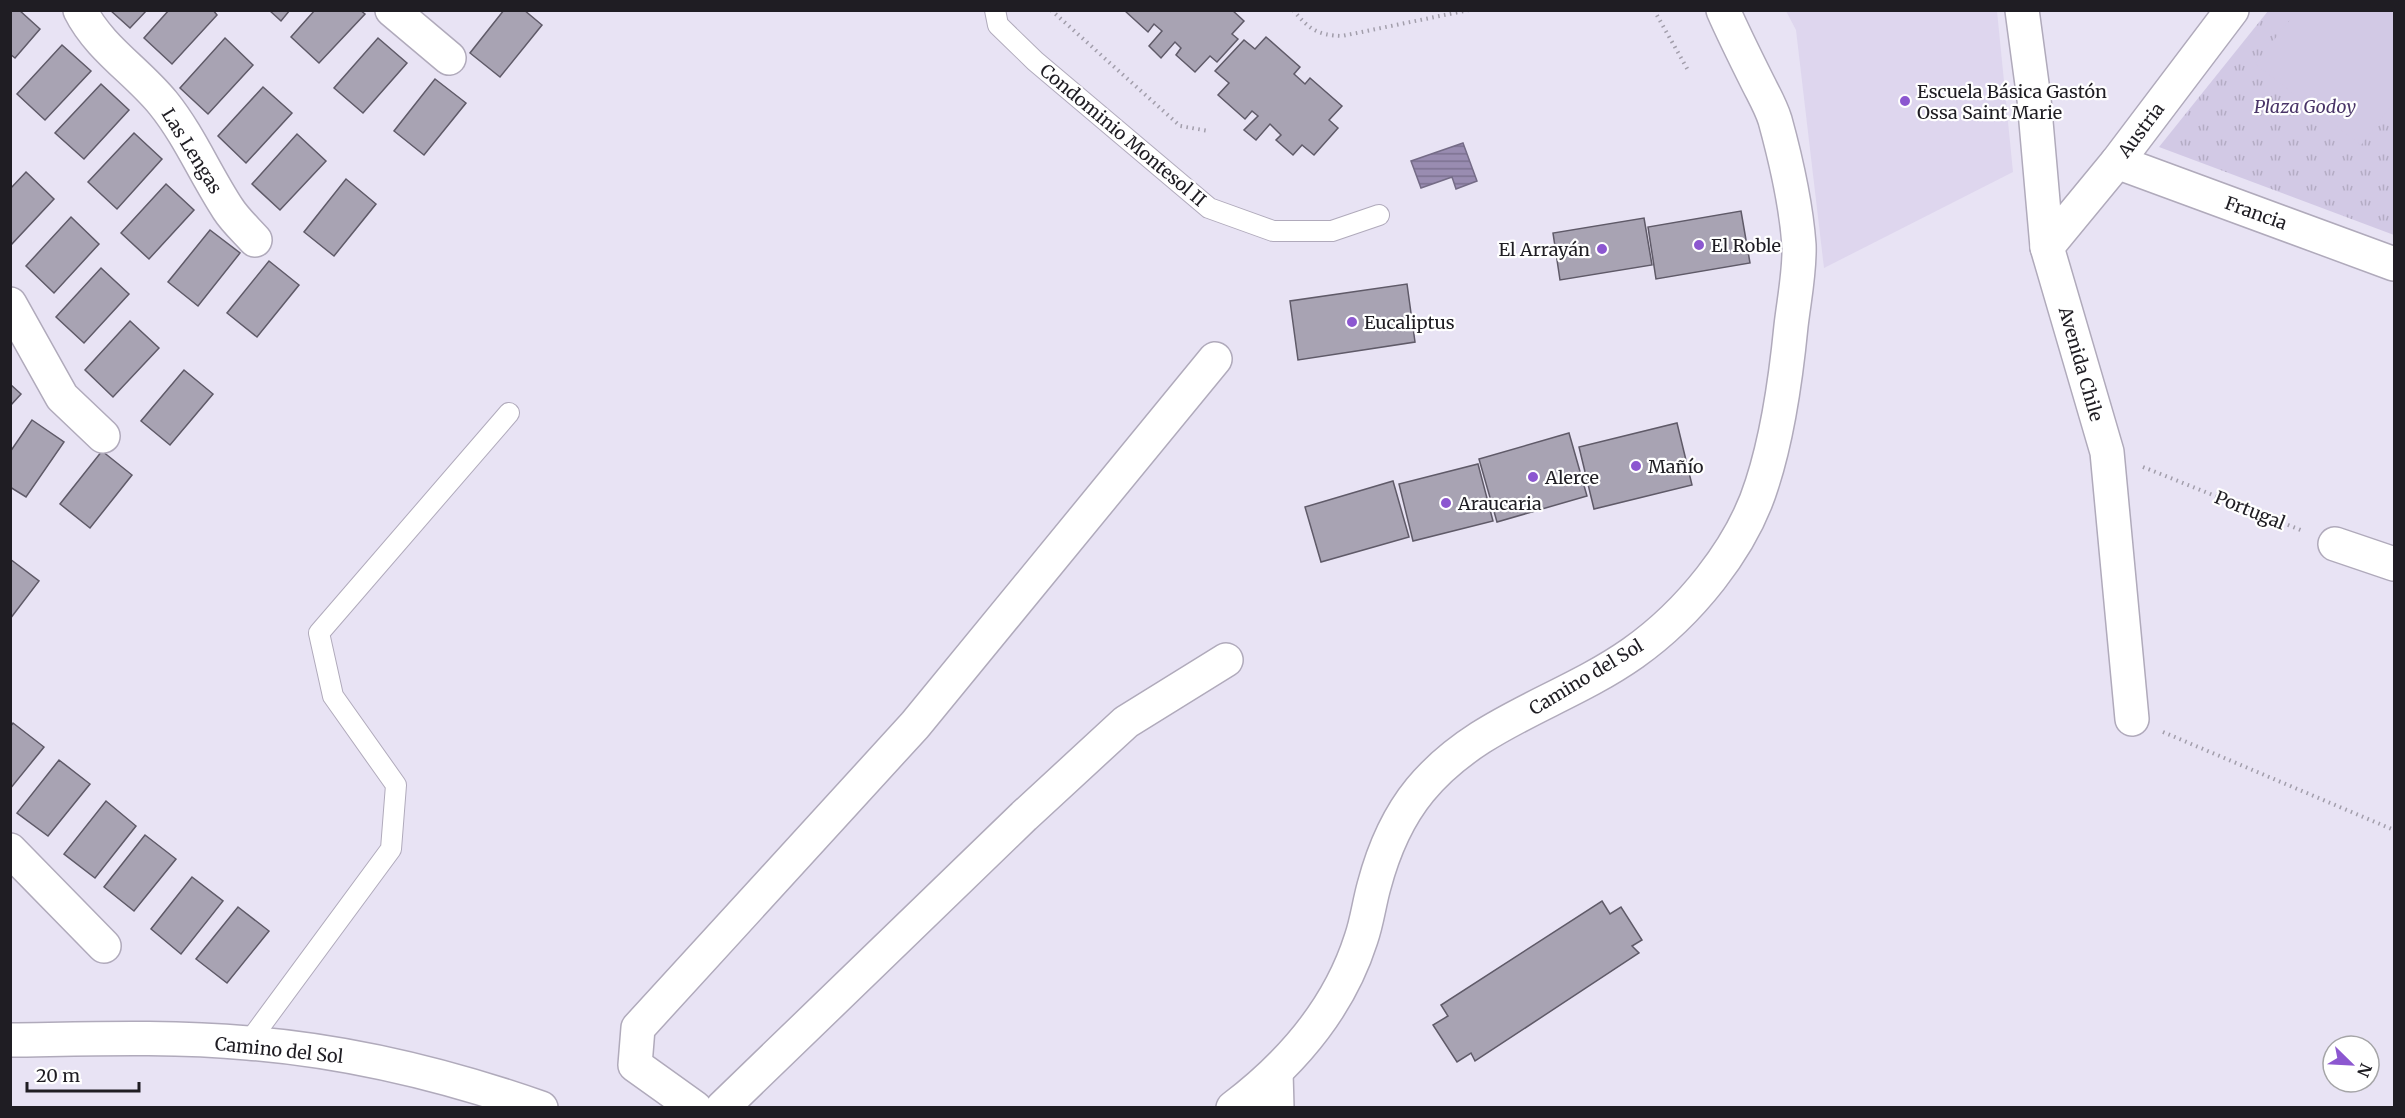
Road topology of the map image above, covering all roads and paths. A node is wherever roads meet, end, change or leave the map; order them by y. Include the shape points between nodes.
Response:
1 (80, 10) edge
2 (392, 10) edge
3 (995, 10) edge
4 (1051, 10) edge
5 (1293, 10) edge
6 (1469, 10) edge
7 (1654, 10) edge
8 (1723, 10) edge
9 (2022, 10) edge
10 (2232, 10) edge
11 (1446, 13) edge
12 (449, 58) dead end
13 (1689, 72) dead end
14 (1209, 131) dead end
15 (2117, 162) junction
16 (1379, 216) dead end
17 (255, 240) dead end
18 (2047, 248) junction
19 (2394, 264) edge
20 (10, 304) edge
21 (1215, 359) dead end
22 (509, 413) dead end
23 (103, 436) dead end
24 (2107, 452) junction
25 (2335, 544) joint
26 (2394, 564) edge
27 (1226, 660) dead end
28 (2132, 719) joint
29 (2394, 830) edge
30 (10, 850) edge
31 (104, 946) dead end
32 (10, 1040) edge
33 (248, 1043) junction
34 (1276, 1072) junction
35 (541, 1107) edge
36 (695, 1107) edge
37 (722, 1107) edge
38 (1233, 1107) edge
39 (1277, 1107) edge

1 - 17 street, Las Lengas via 86,23 122,63 161,100 183,129 229,211
2 - 12 street
3 - 16 lane, Condominio Montesol II via 998,25 1035,61 1209,208 1274,231 1332,231
4 - 14 path via 1180,126
5 - 11 path via 1307,26 1323,35 1342,36
6 - 11 path
7 - 13 path
8 - 34 street, Camino del Sol via 1773,115 1787,169 1799,247 1782,395 1762,485 1750,514 1717,570 1664,628 1601,673 1464,747 1418,793 1384,853 1362,937 1333,1002
9 - 18 street, Avenida Chile
10 - 15 street, Austria
15 - 18 street, Austria
15 - 19 street, Francia
18 - 24 street, Avenida Chile
20 - 23 street via 62,397
21 - 36 street via 915,725 638,1028 635,1065
22 - 33 lane via 319,633 333,696 396,785 391,849
24 - 25 path, Portugal
24 - 28 street, Avenida Chile
25 - 26 street
27 - 37 street via 1126,722
28 - 29 path
30 - 31 street
32 - 33 street, Camino del Sol
33 - 35 street, Camino del Sol via 402,1068
34 - 38 street, Camino del Sol
34 - 39 street

